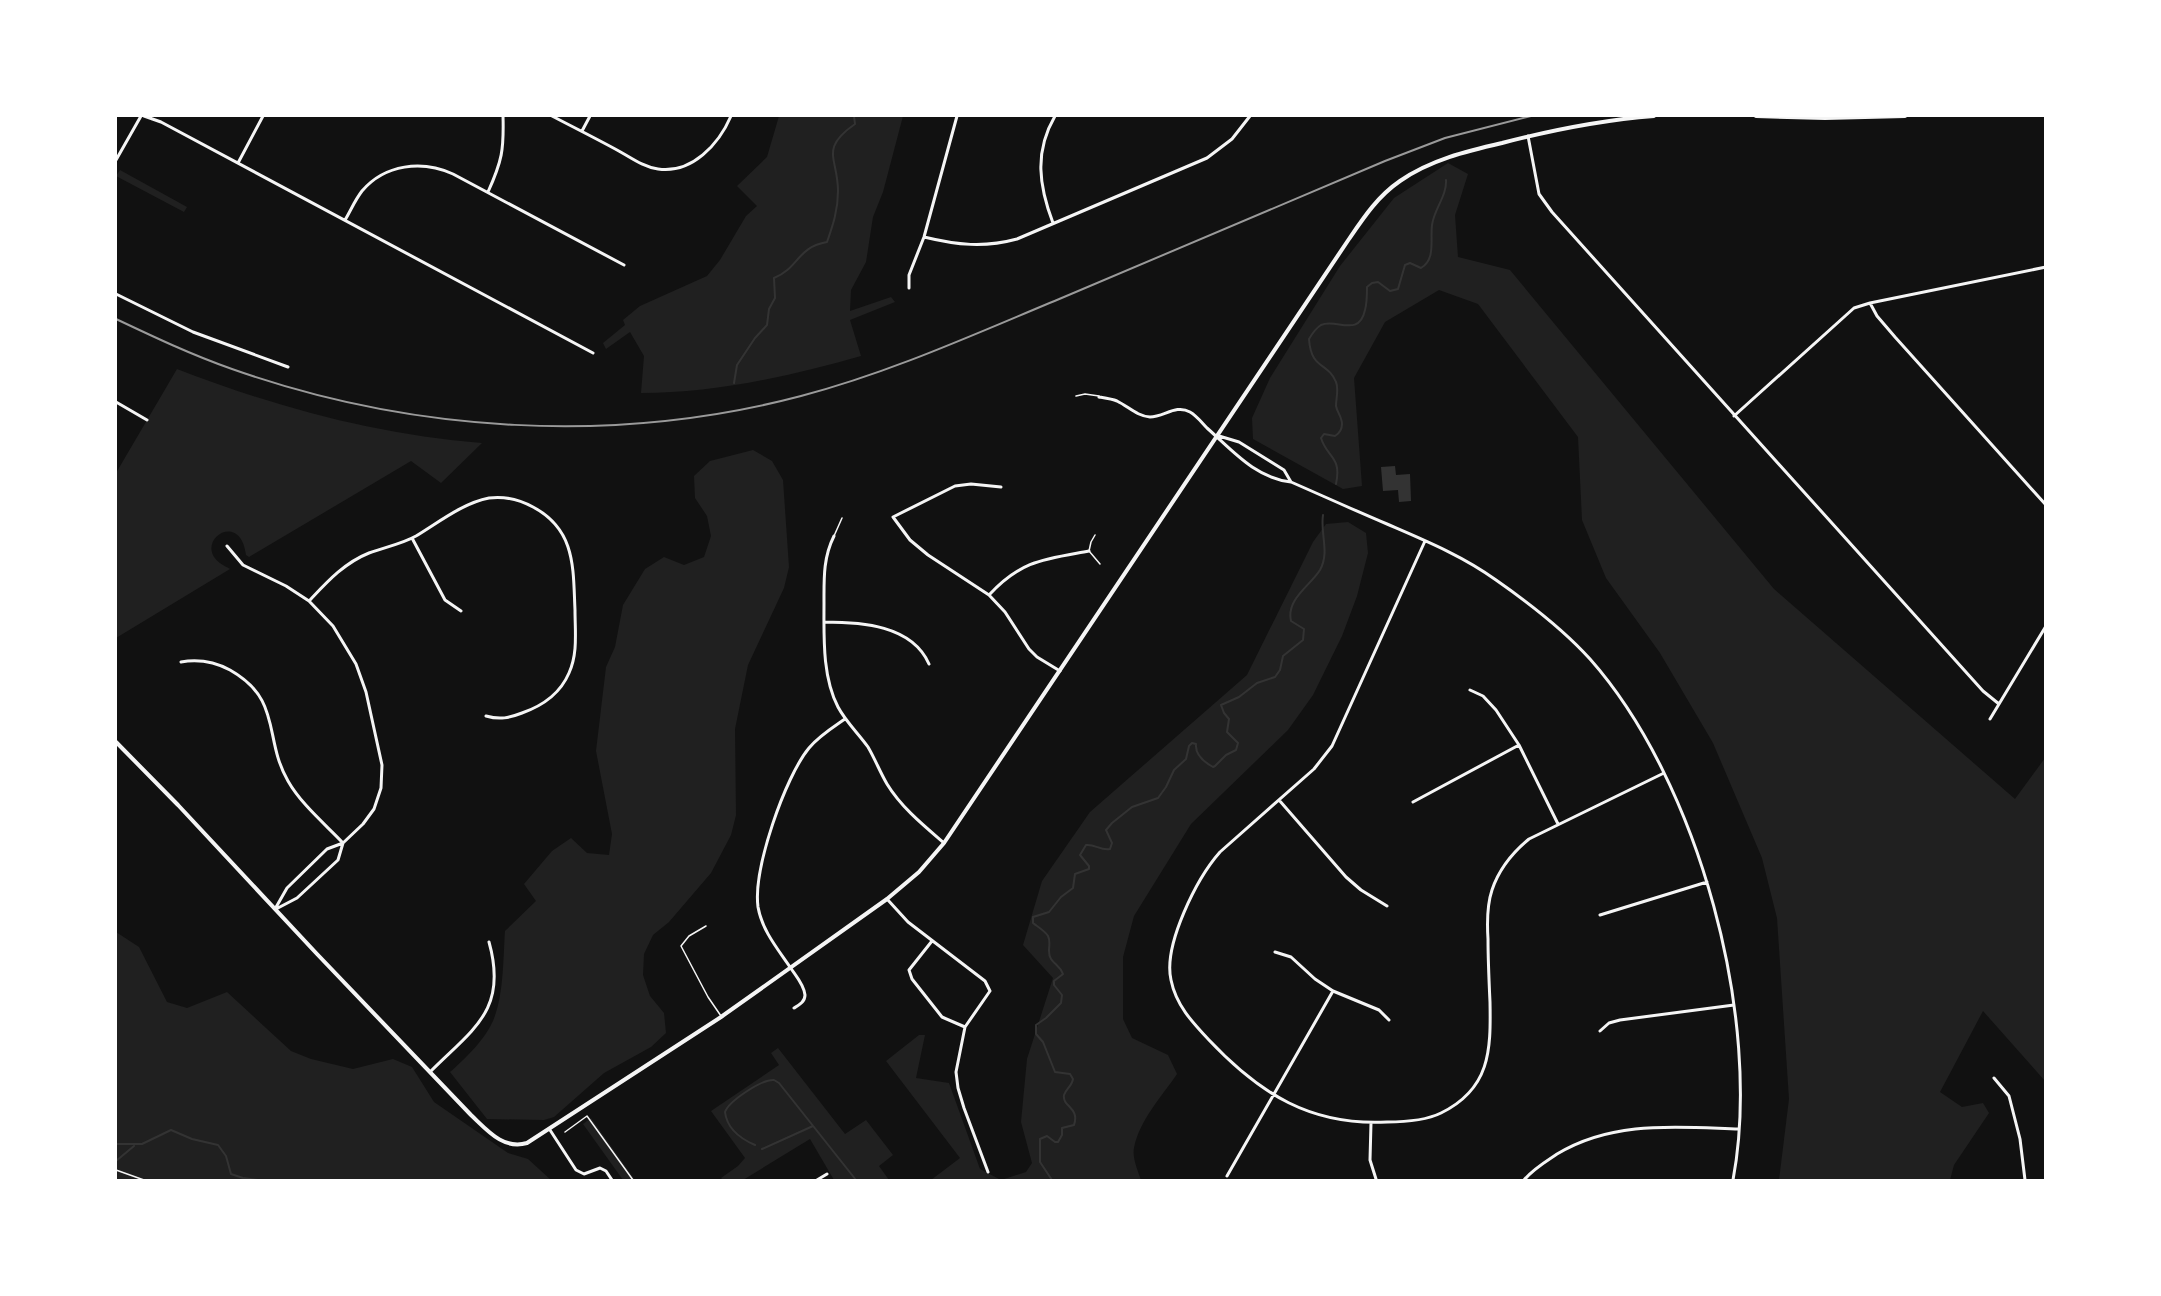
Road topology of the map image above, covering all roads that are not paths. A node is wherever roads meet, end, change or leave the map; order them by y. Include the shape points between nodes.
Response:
1 (143, 116) edge
2 (263, 116) edge
3 (503, 116) edge
4 (552, 116) edge
5 (590, 116) edge
6 (730, 116) edge
7 (957, 116) edge
8 (1055, 116) edge
9 (1250, 116) edge
10 (1654, 116) edge
11 (1756, 116) edge
12 (1905, 116) edge
13 (582, 131) junction
14 (1528, 136) junction
15 (116, 159) edge
16 (238, 163) junction
17 (488, 192) junction
18 (345, 220) junction
19 (1053, 223) junction
20 (924, 237) junction
21 (624, 265) dead end
22 (2046, 267) edge
23 (909, 288) dead end
24 (116, 294) edge
25 (1870, 303) junction
26 (593, 353) dead end
27 (288, 367) dead end
28 (1076, 396) dead end
29 (1100, 397) joint
30 (116, 402) edge
31 (1734, 416) junction
32 (147, 420) dead end
33 (1217, 436) junction
34 (1291, 482) junction
35 (1002, 487) dead end
36 (2046, 505) edge
37 (842, 518) dead end
38 (1095, 535) dead end
39 (834, 536) joint
40 (412, 538) junction
41 (1425, 541) junction
42 (227, 546) dead end
43 (1089, 551) junction
44 (1100, 564) dead end
45 (989, 595) junction
46 (309, 601) junction
47 (461, 611) dead end
48 (824, 622) junction
49 (2046, 626) edge
50 (181, 662) dead end
51 (929, 664) dead end
52 (1060, 672) junction
53 (1470, 690) dead end
54 (1999, 704) junction
55 (486, 716) dead end
56 (845, 719) junction
57 (1990, 719) dead end
58 (116, 742) edge
59 (1519, 745) junction
60 (1664, 773) junction
61 (1279, 800) junction
62 (1413, 802) dead end
63 (1558, 824) junction
64 (343, 843) junction
65 (944, 843) junction
66 (1707, 882) junction
67 (887, 899) junction
68 (1387, 906) dead end
69 (275, 909) junction
70 (1600, 915) dead end
71 (706, 926) dead end
72 (932, 941) junction
73 (489, 942) dead end
74 (1275, 952) dead end
75 (790, 968) junction
76 (1333, 991) junction
77 (1734, 1005) junction
78 (794, 1008) dead end
79 (722, 1017) junction
80 (1389, 1020) dead end
81 (965, 1027) junction
82 (1600, 1031) dead end
83 (430, 1072) junction
84 (1994, 1078) dead end
85 (1274, 1095) junction
86 (1371, 1123) junction
87 (1739, 1129) junction
88 (550, 1130) junction
89 (988, 1172) dead end
90 (827, 1174) dead end
91 (1227, 1176) dead end
92 (1377, 1179) dead end
93 (612, 1180) edge
94 (817, 1180) edge
95 (1524, 1180) edge
96 (1733, 1180) edge
97 (2025, 1180) edge

1 - 15 street
1 - 16 street
2 - 16 street
3 - 17 street via 502,158
4 - 13 street
5 - 13 street
6 - 13 street via 702,156 671,169 645,165
7 - 20 street
8 - 19 street via 1040,162 1042,191
9 - 19 street via 1232,139 1207,158
10 - 14 street
11 - 12 street
14 - 31 street via 1541,198
14 - 33 street via 1448,157 1413,173 1386,192 1361,222
16 - 18 street
17 - 18 street via 438,168 404,167 369,184
17 - 21 street
18 - 26 street
19 - 20 street via 992,245 962,245
20 - 23 street via 909,275
22 - 25 street
24 - 27 street via 193,332
25 - 31 street via 1845,314
25 - 36 street via 1895,337
28 - 29 lane
29 - 33 street via 1148,417 1186,410
30 - 32 street
31 - 54 street
33 - 34 street via 1239,442 1275,464
33 - 34 street via 1232,453 1274,480
33 - 52 street
34 - 41 street
35 - 45 street via 955,486 893,517 910,540 928,555
37 - 39 lane
38 - 43 lane
39 - 48 street via 824,565
40 - 46 street via 347,565
40 - 47 street via 445,600
40 - 55 street via 469,505 490,498 507,498 543,512 562,532 570,548 576,640 568,675 540,707 507,718
41 - 60 street via 1493,578 1529,604 1589,659 1635,721
41 - 61 street via 1332,746 1314,769
42 - 46 street via 243,565
43 - 44 lane
43 - 45 street via 1026,565 1000,582
45 - 52 street via 1029,649
46 - 64 street via 333,626 356,664 382,765 381,788 374,809
48 - 51 street via 856,622 891,631 916,645
48 - 56 street via 829,679
49 - 54 street
50 - 64 street via 199,660 226,668 253,687 267,709 288,781
52 - 65 street
53 - 59 street via 1489,700
54 - 57 street
56 - 65 street via 868,748 901,803
56 - 75 street via 819,738 799,762 771,829 760,877 759,914
58 - 69 street
59 - 62 street
59 - 63 street
60 - 63 street
60 - 66 street
61 - 68 street via 1346,877
61 - 85 street via 1207,867 1175,938 1169,965 1175,994 1190,1020 1235,1068
63 - 86 street via 1515,851 1500,870 1491,891 1487,919 1491,1041 1478,1081 1461,1101 1439,1114 1408,1122
64 - 69 street via 327,849 287,888
64 - 69 street via 338,860 297,898
65 - 67 street via 919,872
66 - 70 street
66 - 77 street
67 - 72 street
67 - 75 street
69 - 83 street
71 - 79 lane via 681,946
72 - 81 street via 909,970 912,979 942,1017
72 - 81 street via 985,981 990,991
73 - 83 street via 495,974 490,1004 474,1028
74 - 76 street via 1291,957
75 - 78 street via 805,995
75 - 79 street
76 - 80 street via 1379,1010
76 - 85 street
77 - 82 street via 1620,1020
77 - 87 street
79 - 88 street
81 - 89 street via 957,1081
83 - 88 street via 471,1115 504,1142 522,1144
84 - 97 street via 2009,1096
85 - 86 street via 1318,1114
85 - 91 street
86 - 92 street via 1370,1160
87 - 95 street via 1657,1126 1600,1135 1566,1148
87 - 96 street
88 - 93 street via 576,1170 584,1174 600,1168
90 - 94 street

